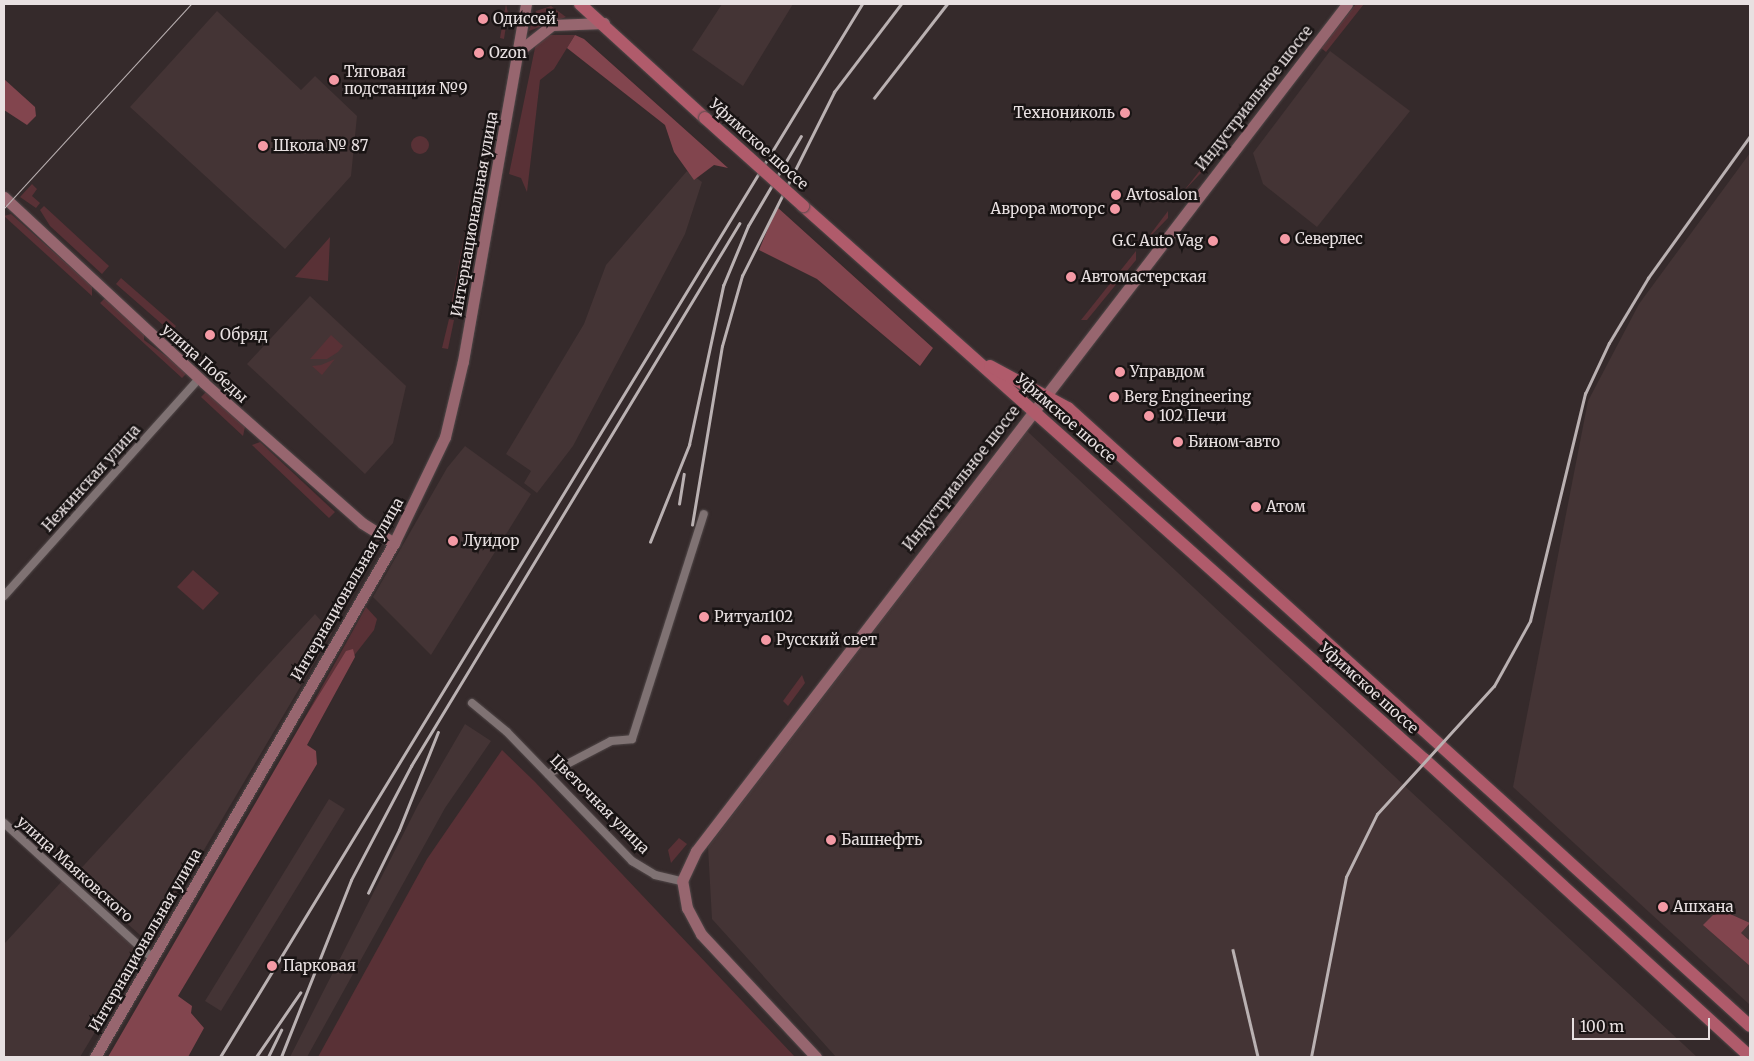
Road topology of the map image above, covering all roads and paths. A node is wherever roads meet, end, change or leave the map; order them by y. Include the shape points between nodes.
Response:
1 (526, 4) edge
2 (580, 4) edge
3 (1346, 4) edge
4 (604, 23) junction
5 (518, 53) junction
6 (4, 197) edge
7 (961, 349) junction
8 (199, 379) junction
9 (1042, 396) junction
10 (1033, 409) junction
11 (704, 514) dead end
12 (394, 543) junction
13 (4, 596) edge
14 (472, 703) dead end
15 (548, 774) junction
16 (4, 823) edge
17 (682, 881) junction
18 (150, 956) junction
19 (1750, 1026) edge
20 (95, 1057) edge
21 (816, 1057) edge
22 (1750, 1057) edge

1 - 5 street, Интернациональная улица
2 - 4 main road, Уфимское шоссе
3 - 9 street, Индустриальное шоссе
4 - 5 street via 552,25 528,40
4 - 7 main road, Уфимское шоссе, bridge
5 - 12 street, Интернациональная улица via 445,436
6 - 8 street, улица Победы
7 - 9 main road, Уфимское шоссе
7 - 10 main road, Уфимское шоссе
8 - 12 street, улица Победы via 362,523
8 - 13 street, Нежинская улица
9 - 10 street, Индустриальное шоссе
9 - 19 main road, Уфимское шоссе via 1068,408
10 - 17 street, Индустриальное шоссе via 716,820
10 - 22 main road, Уфимское шоссе
11 - 15 street via 632,740 611,741
12 - 18 street, Интернациональная улица
14 - 15 street, Цветочная улица
15 - 17 street, Цветочная улица via 632,861 655,875
16 - 18 street, улица Маяковского
17 - 21 street via 687,908 702,934
18 - 20 street, Интернациональная улица

